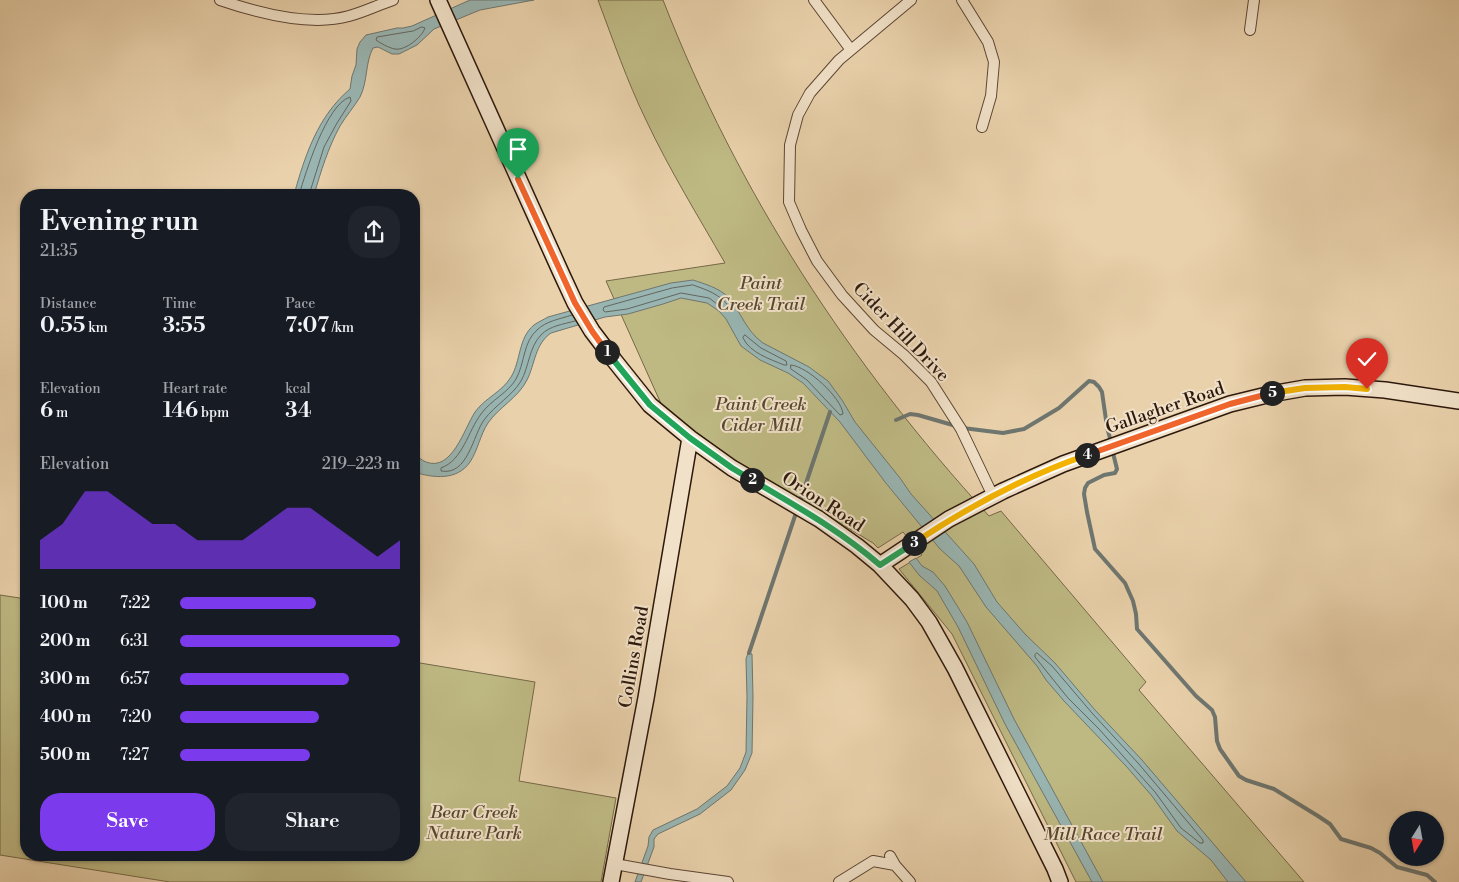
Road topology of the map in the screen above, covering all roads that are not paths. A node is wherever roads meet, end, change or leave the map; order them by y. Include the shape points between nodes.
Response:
1 (220, 0) edge
2 (392, 0) edge
3 (814, 0) edge
4 (911, 0) edge
5 (962, 0) edge
6 (1254, 0) edge
7 (439, 3) edge
8 (1250, 30) dead end
9 (851, 50) junction
10 (982, 127) dead end
11 (1459, 401) edge
12 (690, 438) junction
13 (994, 496) junction
14 (880, 565) junction
15 (615, 864) junction
16 (611, 882) edge
17 (728, 882) edge
18 (839, 882) edge
19 (910, 882) edge
20 (1060, 882) edge

1 - 2 street via 266,13 318,20 348,17
3 - 9 street
4 - 9 street, Cider Hill Drive
5 - 10 street via 988,42 994,62 991,96
6 - 8 street
7 - 12 street, Orion Road via 575,303 592,331 650,405
9 - 13 street, Cider Hill Drive via 810,93 798,115 790,145 789,202 816,261 842,295 874,330 931,382 961,429
11 - 13 street, Gallagher Road via 1345,387 1305,388 1271,394 1230,404 1063,464
12 - 14 street, Orion Road via 732,468 819,519
12 - 15 street, Collins Road
13 - 14 street, Gallagher Road via 949,519
14 - 20 street, Orion Road via 929,622 980,717
15 - 16 street, Collins Road
15 - 17 street
18 - 19 street via 873,861 892,860

